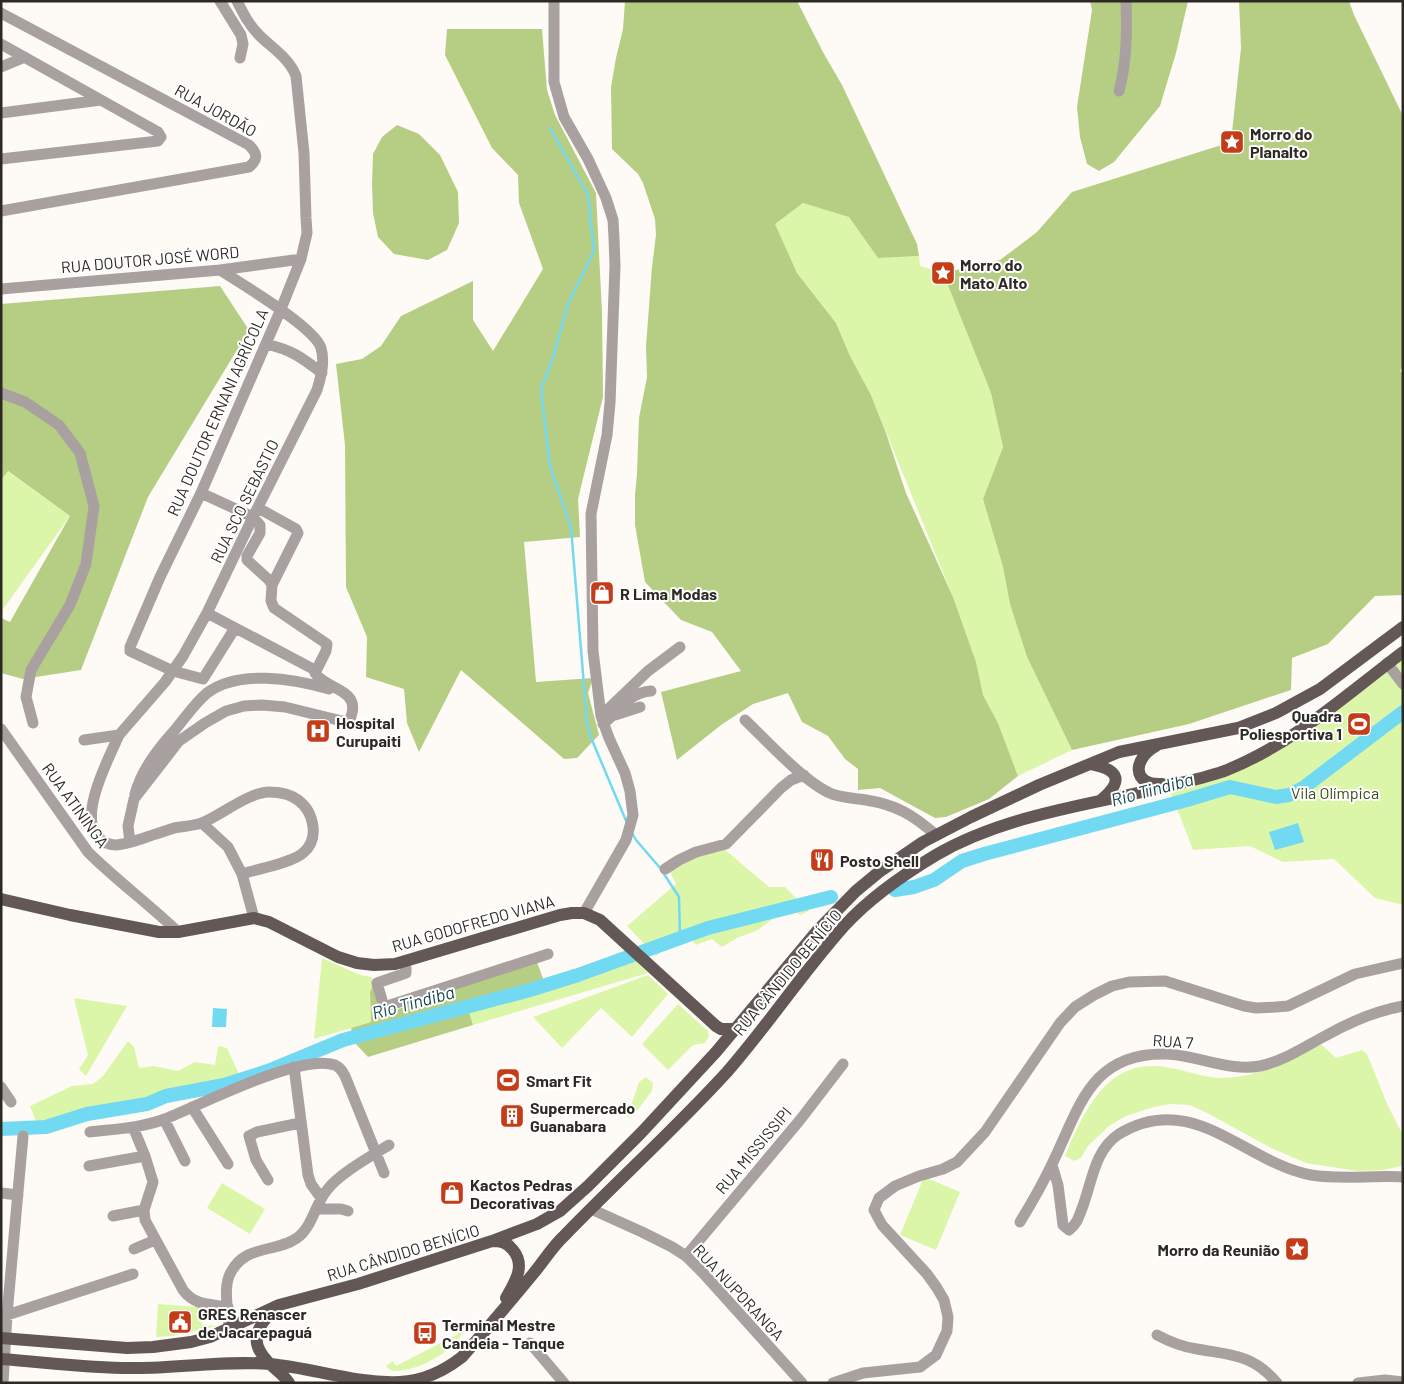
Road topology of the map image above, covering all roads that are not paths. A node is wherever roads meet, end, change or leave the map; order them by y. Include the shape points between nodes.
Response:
1 (220, 1) edge
2 (236, 1) edge
3 (554, 1) edge
4 (1126, 1) edge
5 (1, 13) edge
6 (1, 44) edge
7 (25, 57) junction
8 (240, 58) dead end
9 (1, 66) edge
10 (1119, 91) dead end
11 (101, 100) junction
12 (1, 113) edge
13 (1, 160) edge
14 (1, 211) edge
15 (301, 259) junction
16 (220, 270) junction
17 (1, 289) edge
18 (281, 309) junction
19 (266, 344) junction
20 (322, 373) junction
21 (1, 393) edge
22 (201, 492) junction
23 (256, 513) junction
24 (272, 585) junction
25 (207, 613) junction
26 (1403, 627) edge
27 (234, 628) junction
28 (680, 647) dead end
29 (1403, 652) edge
30 (1387, 663) junction
31 (315, 670) junction
32 (173, 671) junction
33 (1403, 684) edge
34 (651, 691) dead end
35 (347, 695) junction
36 (640, 707) dead end
37 (614, 716) junction
38 (602, 720) junction
39 (745, 720) dead end
40 (33, 723) dead end
41 (1, 729) edge
42 (119, 735) junction
43 (84, 740) dead end
44 (1158, 745) junction
45 (1091, 764) junction
46 (804, 775) junction
47 (1181, 783) junction
48 (134, 799) junction
49 (1100, 801) junction
50 (202, 823) junction
51 (936, 835) junction
52 (130, 842) junction
53 (666, 869) dead end
54 (242, 874) junction
55 (1, 899) edge
56 (584, 913) junction
57 (254, 918) junction
58 (178, 932) junction
59 (548, 954) dead end
60 (401, 962) junction
61 (1403, 963) edge
62 (1403, 1006) edge
63 (716, 1026) junction
64 (736, 1029) junction
65 (720, 1046) junction
66 (843, 1064) dead end
67 (294, 1066) junction
68 (1, 1087) edge
69 (12, 1102) dead end
70 (192, 1107) junction
71 (164, 1119) junction
72 (300, 1124) junction
73 (133, 1127) junction
74 (90, 1132) dead end
75 (23, 1136) dead end
76 (389, 1145) dead end
77 (376, 1153) junction
78 (145, 1156) junction
79 (185, 1161) dead end
80 (228, 1164) dead end
81 (1052, 1165) junction
82 (89, 1166) dead end
83 (384, 1173) dead end
84 (1403, 1177) edge
85 (268, 1180) dead end
86 (1, 1193) edge
87 (18, 1195) junction
88 (318, 1204) junction
89 (591, 1209) junction
90 (144, 1210) junction
91 (348, 1211) dead end
92 (113, 1216) dead end
93 (1020, 1222) dead end
94 (156, 1240) junction
95 (492, 1241) junction
96 (134, 1249) dead end
97 (686, 1256) junction
98 (132, 1274) dead end
99 (279, 1305) junction
100 (228, 1308) junction
101 (7, 1315) junction
102 (492, 1321) junction
103 (229, 1329) junction
104 (1156, 1335) dead end
105 (4, 1338) edge
106 (530, 1343) dead end
107 (3, 1359) edge
108 (270, 1364) junction
109 (880, 1371) junction
110 (339, 1377) junction
111 (1403, 1382) edge
112 (3, 1383) edge
113 (288, 1383) edge
114 (310, 1383) edge
115 (564, 1383) edge
116 (802, 1383) edge
117 (834, 1383) edge
118 (887, 1383) edge
119 (1276, 1383) edge
120 (1358, 1383) edge

1 - 8 street via 241,35
2 - 15 street, RUA DOUTOR ERNANI AGRÍCOLA via 257,34 293,67 296,76 304,153 307,232
3 - 38 street via 554,82 564,117 588,159 613,220 615,266 610,403 591,537 593,651
4 - 10 street via 1127,41
5 - 14 street, RUA JORDÃO via 249,145 256,156 249,167
6 - 7 street
7 - 9 street
7 - 11 street
11 - 12 street
11 - 13 street via 158,132 160,140
15 - 16 street, RUA DOUTOR JOSÉ WORD
15 - 18 street, RUA DOUTOR ERNANI AGRÍCOLA
16 - 17 street, RUA DOUTOR JOSÉ WORD
16 - 18 street, RUA SCO SEBASTIO
18 - 19 street, RUA DOUTOR ERNANI AGRÍCOLA
18 - 20 street, RUA SCO SEBASTIO via 320,346
19 - 20 street via 299,355
19 - 22 street, RUA DOUTOR ERNANI AGRÍCOLA
20 - 23 street, RUA SCO SEBASTIO via 317,390
21 - 40 street via 25,402 59,425 80,453 94,506 86,564 70,605 31,670 26,697
22 - 23 street
22 - 32 street, RUA DOUTOR ERNANI AGRÍCOLA via 130,647 133,654
23 - 24 street via 261,528 247,556
23 - 24 street via 298,531
23 - 25 street, RUA SCO SEBASTIO
24 - 31 street via 270,601 274,608 327,644
25 - 27 street
25 - 32 street, RUA SCO SEBASTIO
26 - 44 main road, RUA CÂNDIDO BENÍCIO via 1320,689 1276,713 1238,728
27 - 31 street
27 - 32 street via 205,678
28 - 38 street via 648,671
29 - 30 main road, RUA CÂNDIDO BENÍCIO
30 - 33 street
30 - 47 main road, RUA CÂNDIDO BENÍCIO via 1275,748 1225,771
31 - 35 street via 320,679
32 - 42 street, RUA SCO SEBASTIO
34 - 37 street via 632,696
35 - 48 street via 302,681 273,678 230,681 220,685 206,694 163,744 140,779
35 - 48 street via 354,706 346,722 285,707 244,706 226,711 180,741
36 - 37 street
37 - 38 street
38 - 56 street via 630,791 633,803 631,825 626,840
39 - 46 street
41 - 58 street, RUA ATININGA via 88,852
42 - 43 street
42 - 52 street, RUA SCO SEBASTIO via 97,788 91,814 92,828 106,844
44 - 45 main road, RUA CÂNDIDO BENÍCIO via 1119,752
44 - 47 main road via 1142,756 1140,776 1153,785
45 - 49 main road via 1110,770 1116,779 1116,785
45 - 51 main road, RUA CÂNDIDO BENÍCIO via 1039,785
46 - 51 street via 832,794 904,810
46 - 53 street via 781,788 726,844 696,852
47 - 49 main road, RUA CÂNDIDO BENÍCIO
48 - 52 street via 128,826
49 - 89 main road, RUA CÂNDIDO BENÍCIO via 1015,821 974,836 934,856 878,895 846,924 727,1071
50 - 52 street via 173,828
50 - 54 street via 228,847
50 - 54 street via 246,799 267,792 283,793 299,800 310,815 314,829 311,843 303,854
51 - 64 main road, RUA CÂNDIDO BENÍCIO via 879,872 838,907
54 - 57 street
55 - 58 main road, RUA GODOFREDO VIANA via 159,932
56 - 60 main road, RUA GODOFREDO VIANA via 548,918
56 - 63 main road via 600,920
57 - 58 main road, RUA GODOFREDO VIANA
57 - 60 main road, RUA GODOFREDO VIANA via 357,963
59 - 60 street via 384,1007 377,983 406,973
61 - 109 street via 1355,974 1288,1006 1244,1006 1180,985 1147,981 1112,986 1075,1007 1047,1040 971,1149 957,1162 895,1186 879,1198 874,1210 882,1226 927,1274 944,1300 948,1317 948,1331 943,1344 929,1361 920,1367
62 - 81 street, RUA 7 via 1340,1027 1295,1053 1265,1065 1242,1066 1161,1054 1116,1064 1100,1077 1079,1104
63 - 64 main road
63 - 65 main road
64 - 65 main road, RUA CÂNDIDO BENÍCIO
65 - 95 main road, RUA CÂNDIDO BENÍCIO via 641,1133 560,1211 537,1224
66 - 97 street, RUA MISSISSIPI
67 - 70 street
67 - 72 street
67 - 77 street via 325,1064 334,1065 342,1071
68 - 69 street
70 - 71 street
70 - 80 street
71 - 73 street
71 - 79 street
72 - 85 street via 249,1136 256,1160
72 - 88 street via 308,1175
73 - 74 street
73 - 78 street
75 - 87 street
76 - 77 street
77 - 83 street
77 - 88 street via 330,1186
78 - 82 street
78 - 90 street via 152,1182
81 - 84 street via 1058,1185 1062,1225 1069,1230 1077,1221 1096,1164 1106,1146 1134,1127 1161,1121 1199,1125 1225,1135 1274,1162 1312,1175
81 - 93 street, RUA 7
86 - 87 street
87 - 101 street
88 - 91 street
88 - 100 street via 300,1237 257,1250 231,1270
89 - 97 street, RUA NUPORANGA
89 - 102 main road, RUA CÂNDIDO BENÍCIO via 560,1239
90 - 92 street
90 - 94 street via 145,1220
94 - 96 street
94 - 100 street via 188,1297 196,1302
95 - 99 main road, RUA CÂNDIDO BENÍCIO via 358,1284
95 - 102 main road via 500,1241 510,1247 518,1256 519,1268 518,1276
97 - 116 street, RUA NUPORANGA
98 - 101 street
99 - 103 main road, RUA CÂNDIDO BENÍCIO
99 - 108 main road via 262,1322 256,1336 258,1348
100 - 103 street
101 - 105 street
102 - 110 main road, RUA CÂNDIDO BENÍCIO via 462,1357 433,1375 401,1382
103 - 105 main road, RUA CÂNDIDO BENÍCIO via 192,1342 152,1347 127,1348
104 - 119 street via 1180,1346 1240,1356 1260,1366
105 - 107 street
106 - 115 street
107 - 108 main road, RUA CÂNDIDO BENÍCIO via 131,1368
107 - 112 street
108 - 110 main road, RUA CÂNDIDO BENÍCIO
108 - 113 main road
109 - 117 street via 850,1376
109 - 118 street
110 - 114 main road
111 - 120 street

